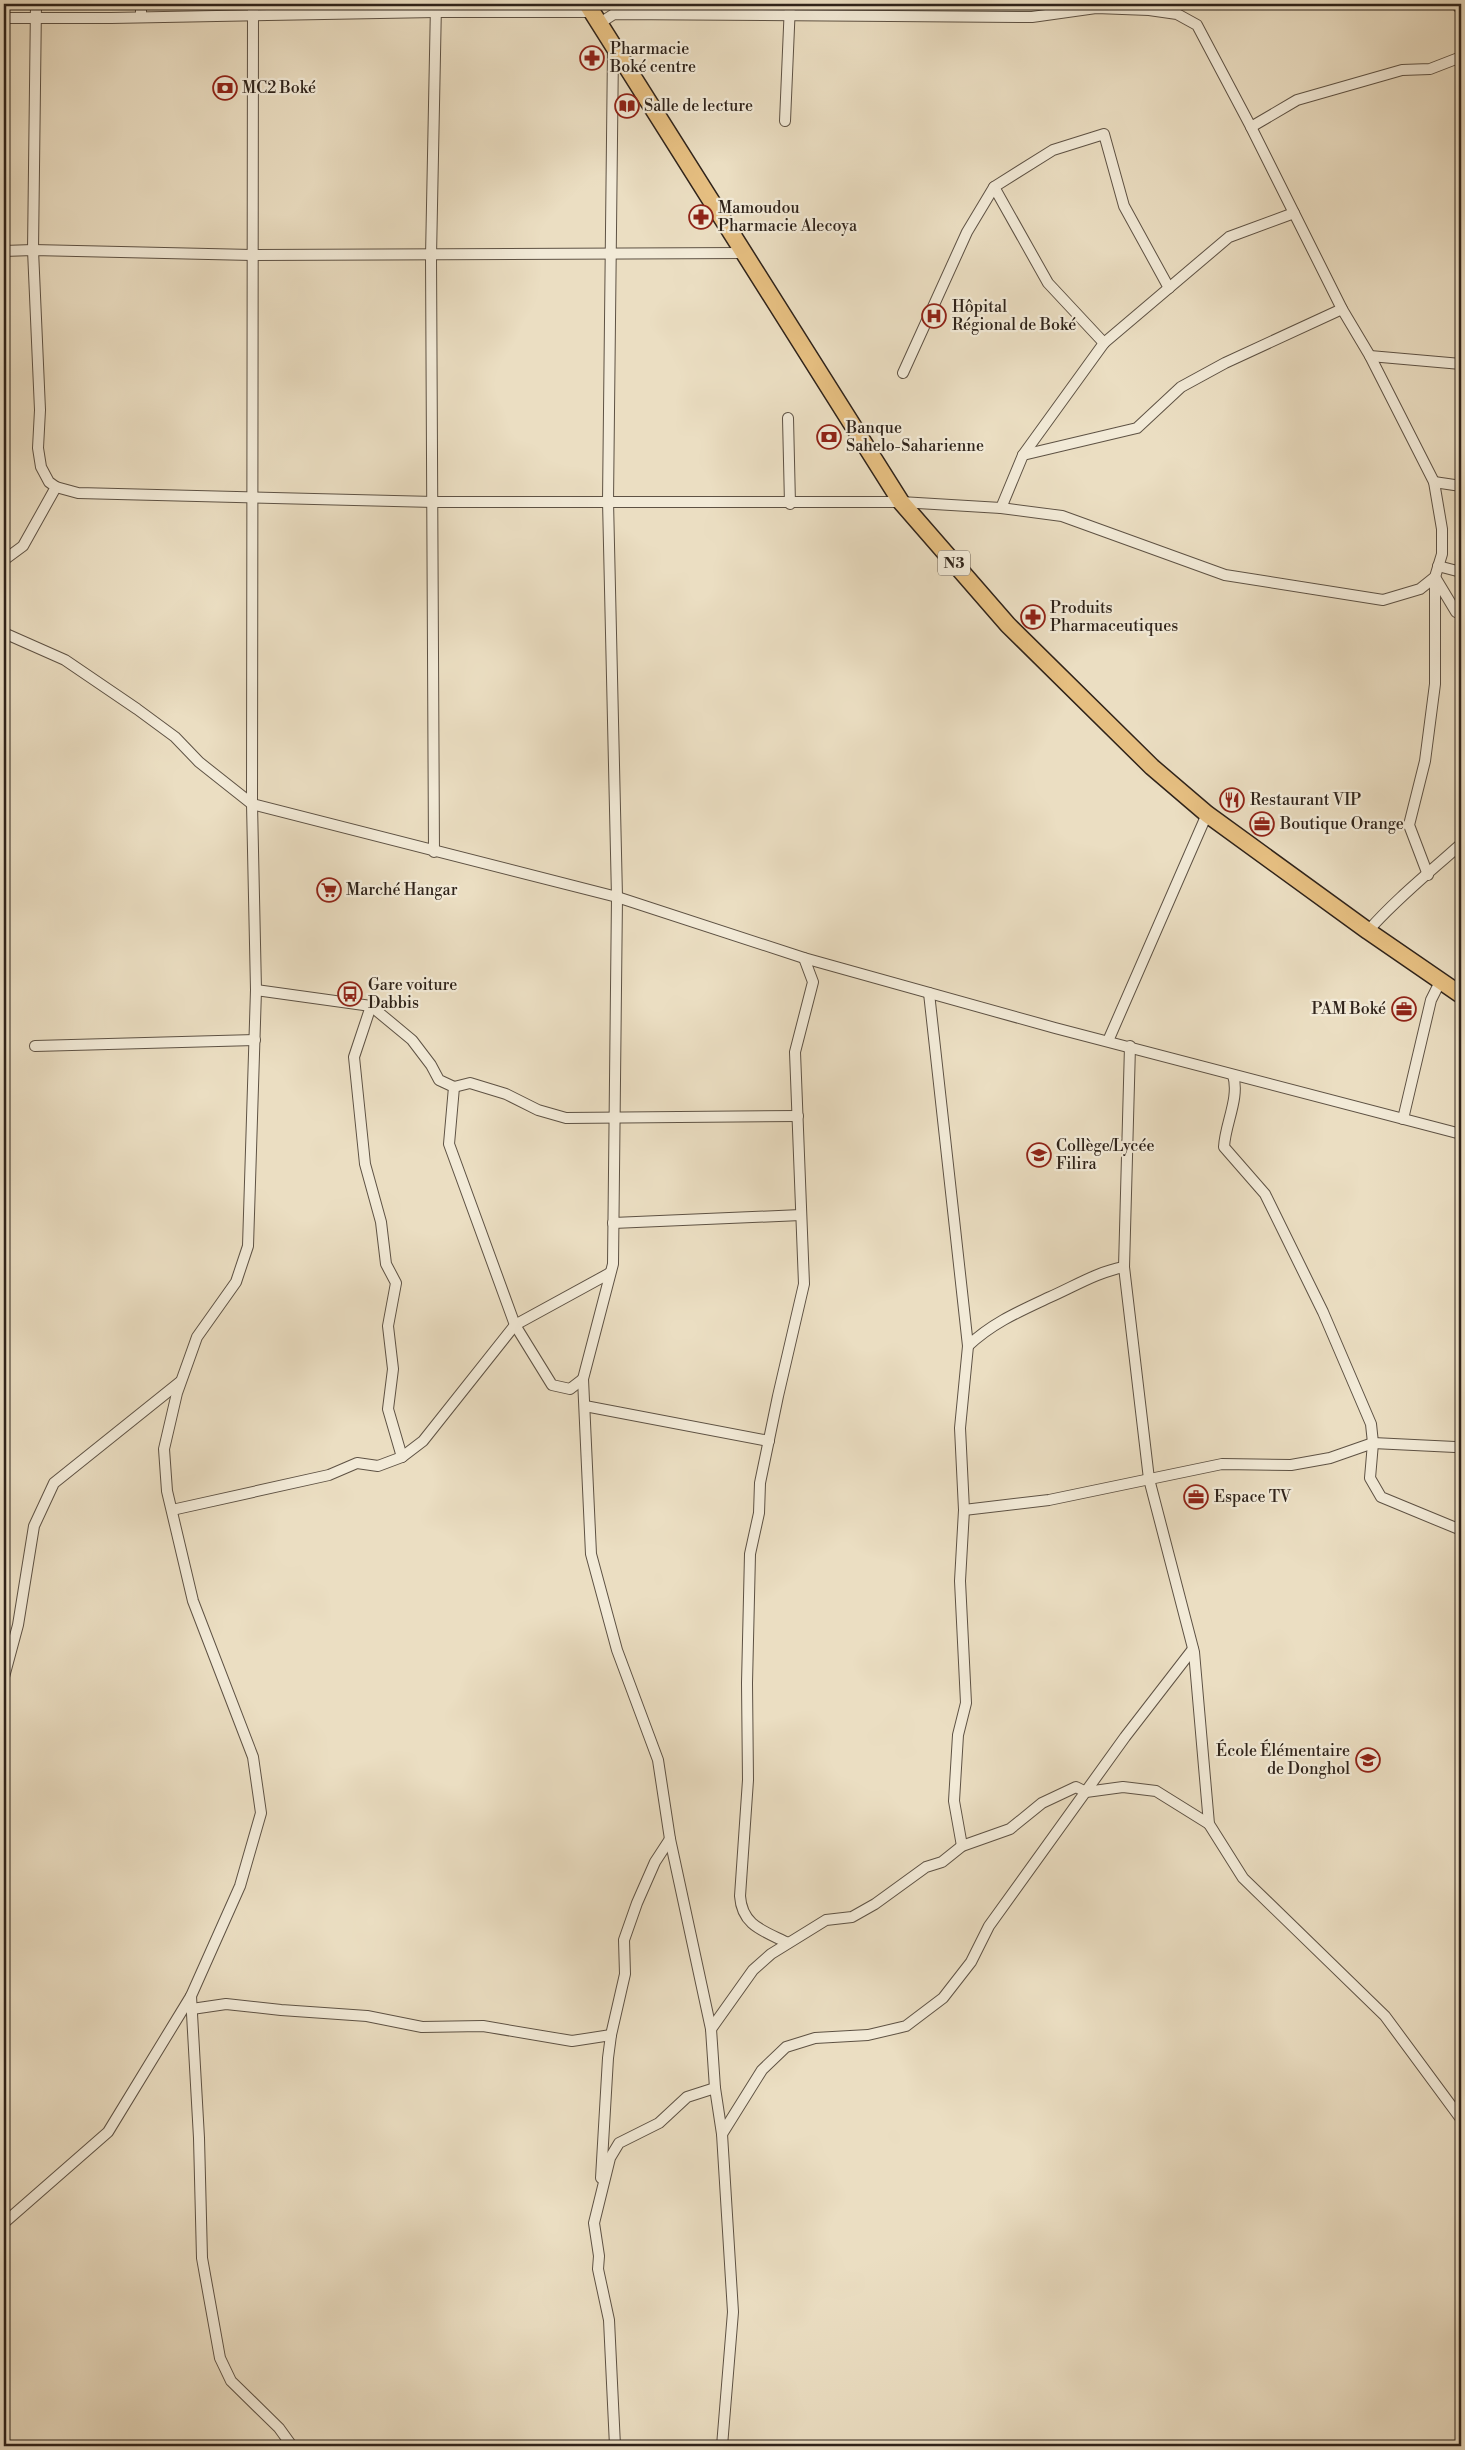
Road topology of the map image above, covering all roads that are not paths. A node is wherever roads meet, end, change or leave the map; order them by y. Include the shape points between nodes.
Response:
1 (36, 4) edge
2 (141, 4) edge
3 (790, 4) edge
4 (1456, 4) edge
5 (436, 8) edge
6 (253, 9) edge
7 (1461, 10) edge
8 (601, 11) edge
9 (790, 15) junction
10 (4, 18) edge
11 (141, 18) junction
12 (37, 19) junction
13 (613, 47) junction
14 (1461, 57) edge
15 (785, 121) dead end
16 (1251, 127) junction
17 (994, 188) junction
18 (1294, 214) junction
19 (33, 250) junction
20 (4, 251) edge
21 (612, 252) junction
22 (744, 253) junction
23 (252, 255) junction
24 (430, 256) junction
25 (1169, 288) junction
26 (1342, 309) junction
27 (1104, 343) junction
28 (1370, 356) junction
29 (1461, 364) edge
30 (904, 373) dead end
31 (788, 418) dead end
32 (1023, 455) junction
33 (1434, 482) junction
34 (1461, 486) edge
35 (56, 487) junction
36 (252, 496) junction
37 (608, 500) junction
38 (434, 502) junction
39 (902, 502) junction
40 (790, 504) junction
41 (1001, 508) junction
42 (4, 560) edge
43 (1438, 566) junction
44 (1460, 572) edge
45 (1435, 577) junction
46 (1461, 614) edge
47 (4, 633) edge
48 (252, 804) junction
49 (1207, 814) junction
50 (1461, 844) edge
51 (434, 852) junction
52 (1428, 875) junction
53 (617, 897) junction
54 (1368, 931) junction
55 (804, 958) junction
56 (1440, 982) junction
57 (256, 990) junction
58 (928, 993) junction
59 (1461, 995) edge
60 (372, 1006) junction
61 (255, 1040) junction
62 (1108, 1041) junction
63 (35, 1046) dead end
64 (1130, 1046) junction
65 (1233, 1075) junction
66 (454, 1087) junction
67 (798, 1116) junction
68 (1403, 1119) junction
69 (613, 1120) junction
70 (1461, 1134) edge
71 (801, 1215) junction
72 (613, 1223) junction
73 (1124, 1267) junction
74 (610, 1273) junction
75 (515, 1325) junction
76 (968, 1346) junction
77 (583, 1380) junction
78 (181, 1381) junction
79 (585, 1406) junction
80 (769, 1441) junction
81 (1373, 1443) junction
82 (1455, 1447) dead end
83 (402, 1457) junction
84 (1149, 1478) junction
85 (172, 1510) junction
86 (964, 1510) junction
87 (1461, 1530) edge
88 (1193, 1649) junction
89 (4, 1677) edge
90 (1086, 1792) junction
91 (1209, 1824) junction
92 (670, 1839) junction
93 (962, 1846) junction
94 (788, 1943) junction
95 (191, 1996) junction
96 (192, 2009) junction
97 (711, 2029) junction
98 (611, 2035) junction
99 (715, 2088) junction
100 (1461, 2119) edge
101 (722, 2134) junction
102 (600, 2198) junction
103 (4, 2223) edge
104 (292, 2446) edge
105 (615, 2446) edge
106 (722, 2446) edge

1 - 12 street
2 - 11 street
3 - 9 street
4 - 7 street
5 - 6 street
5 - 8 street
5 - 24 street
6 - 11 street
6 - 23 street
8 - 9 street
8 - 13 highway, N3
9 - 15 street
9 - 16 street via 1032,17 1096,8 1176,14 1197,25
10 - 12 street
11 - 12 street
12 - 19 street
13 - 21 street
13 - 22 highway, N3
14 - 16 street via 1430,69 1402,70 1297,100
16 - 18 street
17 - 25 street via 1053,150 1104,134 1124,206
17 - 27 street via 1048,283
17 - 30 street via 967,232
18 - 25 street via 1229,237
18 - 26 street
19 - 20 street
19 - 23 street
19 - 35 street via 40,410 38,448 41,467 48,482
21 - 22 street
21 - 24 street
21 - 37 street
22 - 39 highway, N3
23 - 24 street
23 - 36 street
24 - 38 street
25 - 27 street
26 - 28 street
26 - 32 street via 1181,387 1137,428
27 - 32 street
28 - 29 street
28 - 33 street
31 - 40 street
32 - 41 street
33 - 34 street
33 - 43 street via 1442,529 1442,554
35 - 36 street via 78,493
35 - 42 street via 22,546
36 - 38 street
36 - 48 street
37 - 38 street
37 - 40 street
37 - 53 street
38 - 51 street
39 - 40 street
39 - 41 street
39 - 49 highway, N3 via 1008,625 1152,767
41 - 45 street via 1062,516 1225,574 1383,600 1420,589
43 - 44 street
43 - 45 street
45 - 46 street via 1456,612
45 - 52 street via 1435,684 1425,761 1409,825
47 - 48 street via 65,660 129,703 175,737 199,762
48 - 51 street
48 - 57 street
49 - 54 highway, N3
49 - 62 street
50 - 52 street
51 - 53 street
52 - 54 street via 1386,910
53 - 55 street
53 - 69 street
54 - 56 highway, N3
55 - 58 street
55 - 67 street via 813,982 795,1052
56 - 59 highway, N3
56 - 68 street via 1431,1000
57 - 60 street
57 - 61 street
58 - 62 street
58 - 76 street
60 - 66 street via 412,1040 432,1065 439,1080
60 - 83 street via 354,1057 365,1164 381,1222 386,1264 396,1283 388,1326 393,1369 388,1409
61 - 63 street
61 - 78 street via 248,1246 236,1282 197,1337
62 - 64 street
64 - 65 street
64 - 73 street
65 - 68 street
65 - 81 street via 1236,1085 1224,1148 1265,1194 1327,1321 1371,1424
66 - 69 street via 470,1083 566,1118
66 - 75 street via 449,1144
67 - 69 street
67 - 71 street
68 - 70 street
69 - 72 street
71 - 72 street
71 - 80 street via 804,1284
72 - 74 street
73 - 76 street via 1104,1271 1013,1313
73 - 84 street
74 - 75 street
74 - 77 street
75 - 77 street via 552,1385 570,1389
75 - 83 street via 423,1442
76 - 86 street via 960,1428
77 - 79 street
78 - 85 street via 164,1449
78 - 89 street via 54,1483 34,1526 18,1626
79 - 80 street
79 - 92 street via 592,1554 617,1650 658,1760
80 - 94 street via 750,1554 748,1780 740,1896 741,1910 755,1927
81 - 82 street
81 - 84 street via 1330,1458 1291,1465 1222,1464
81 - 87 street via 1370,1478 1381,1497
83 - 85 street via 378,1466 357,1463 329,1475
84 - 86 street via 1049,1500
84 - 88 street
85 - 95 street via 193,1601 253,1757 261,1813 240,1886
86 - 93 street via 960,1582 966,1703 958,1735 954,1801
88 - 90 street
88 - 91 street
90 - 91 street via 1123,1787 1156,1791
90 - 93 street via 1076,1787 1042,1803 1010,1829
90 - 101 street via 989,1926 971,1962 943,1998 906,2026 868,2034 815,2038 786,2047 762,2070
91 - 100 street via 1244,1878 1386,2016
92 - 97 street
92 - 98 street via 655,1862 624,1940 625,1974
93 - 94 street via 942,1862 926,1867 852,1917 826,1920
94 - 97 street via 753,1970
95 - 96 street
95 - 103 street via 108,2132
96 - 98 street via 226,2004 367,2016 422,2027 483,2026 572,2041
96 - 104 street via 202,2258 220,2358 232,2381 279,2428
97 - 99 street
98 - 102 street
99 - 101 street
99 - 102 street via 687,2097 659,2123 619,2143 610,2158
101 - 106 street via 734,2312
102 - 105 street via 594,2223 598,2270 609,2320

